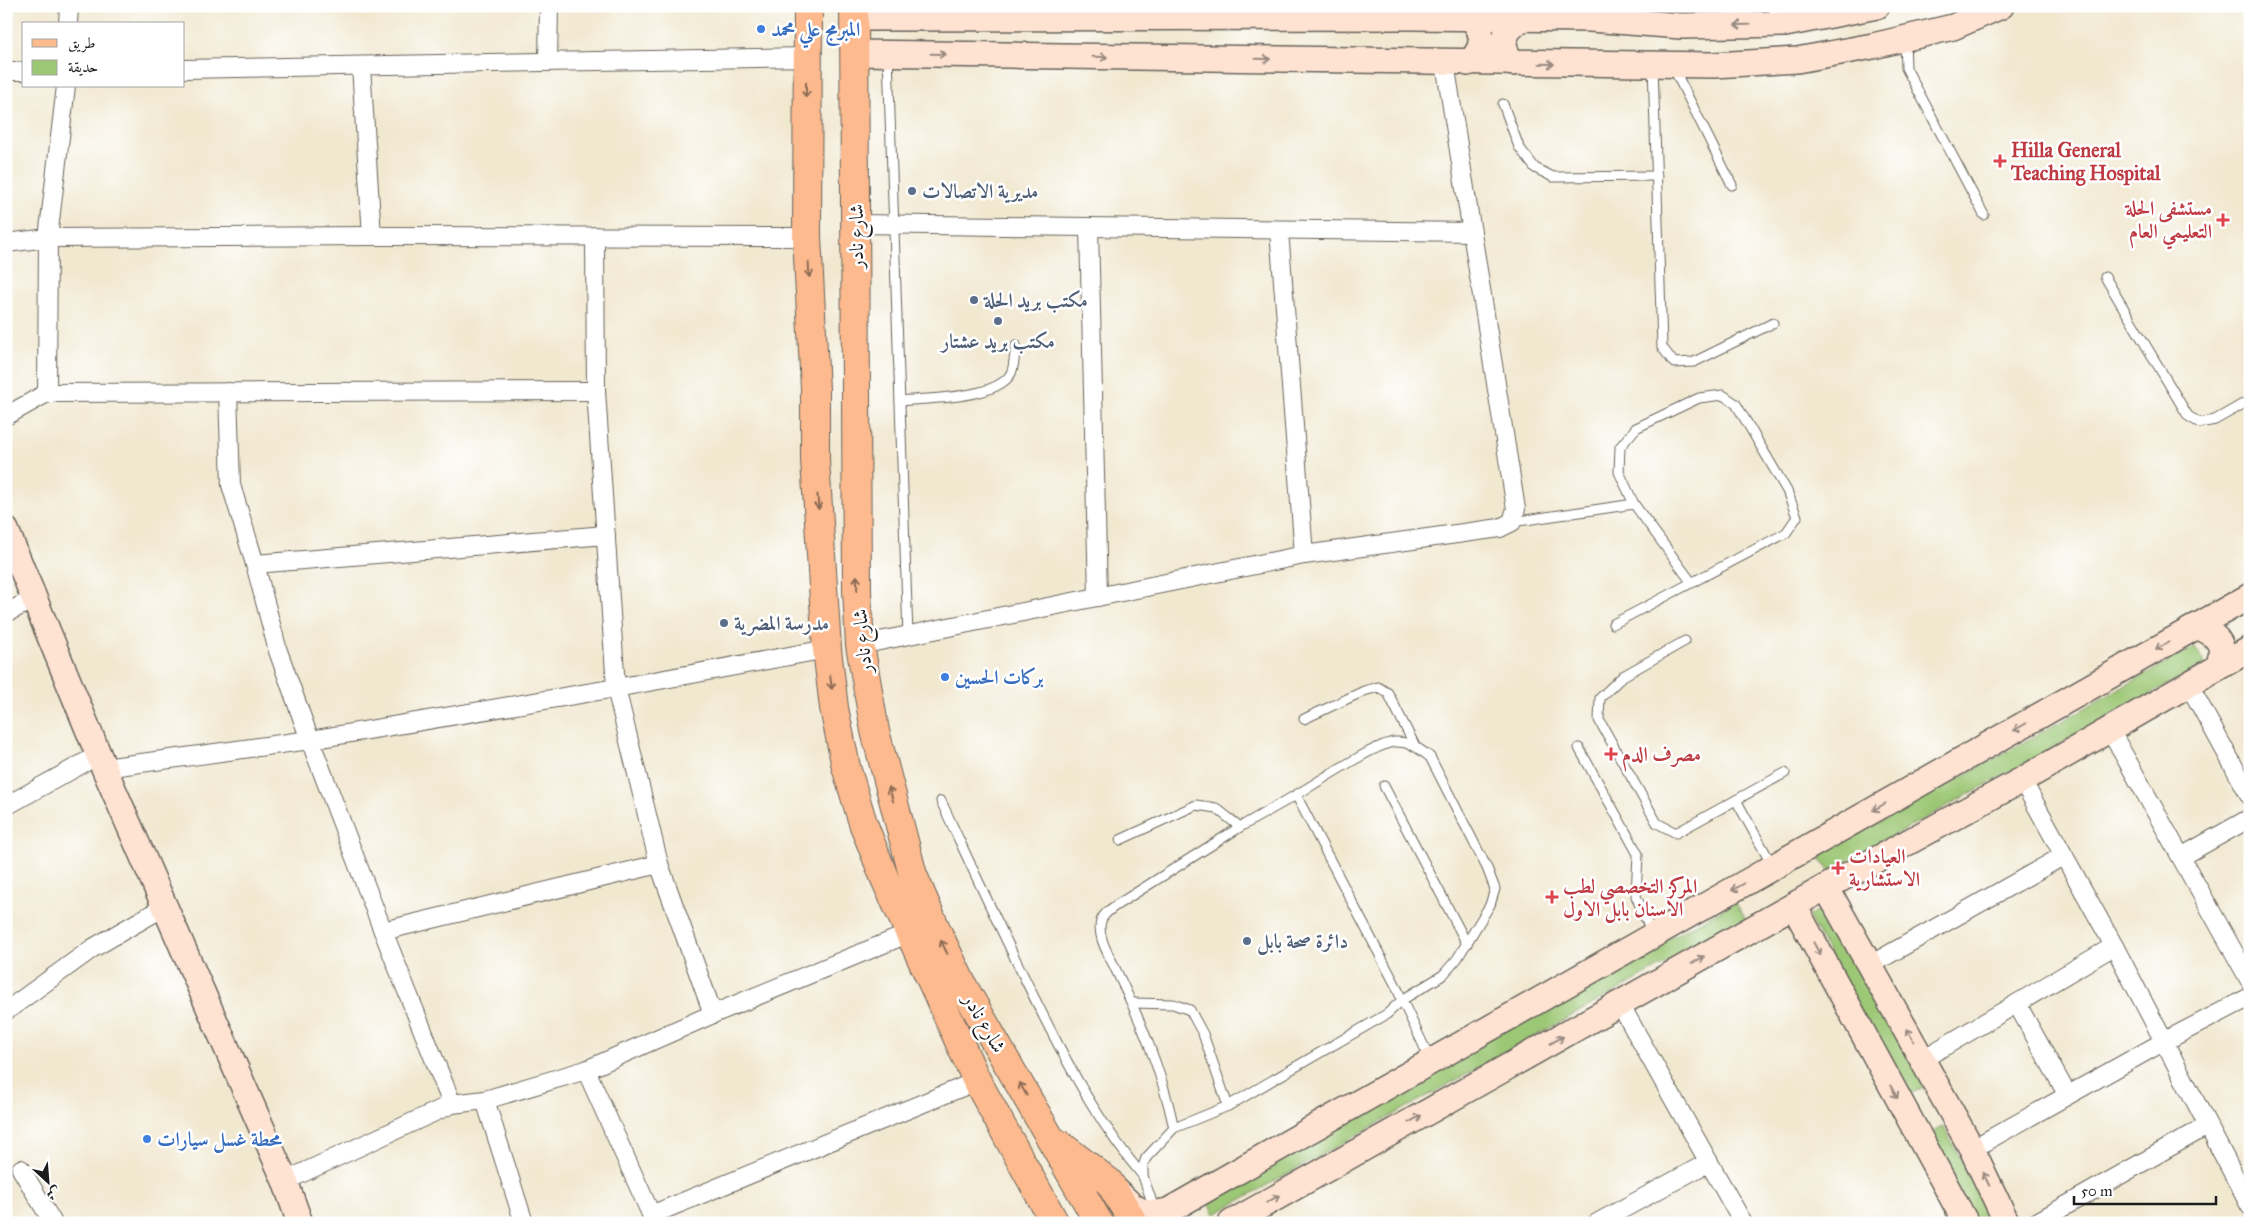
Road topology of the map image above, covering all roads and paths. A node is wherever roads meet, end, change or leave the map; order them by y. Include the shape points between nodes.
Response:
1 (69, 6) edge
2 (549, 6) edge
3 (808, 6) edge
4 (1877, 6) edge
5 (2001, 6) edge
6 (854, 12) edge
7 (1070, 12) edge
8 (1231, 12) edge
9 (1411, 12) edge
10 (1587, 13) edge
11 (1781, 15) edge
12 (901, 18) junction
13 (1471, 18) junction
14 (1522, 19) junction
15 (68, 22) edge
16 (1905, 39) junction
17 (854, 53) junction
18 (892, 53) junction
19 (806, 57) junction
20 (548, 61) junction
21 (1456, 63) junction
22 (1513, 63) junction
23 (1663, 64) junction
24 (361, 66) junction
25 (185, 69) edge
26 (6, 71) edge
27 (22, 71) edge
28 (66, 88) edge
29 (1504, 104) dead end
30 (1657, 176) junction
31 (1732, 185) dead end
32 (1984, 215) dead end
33 (856, 224) junction
34 (894, 225) junction
35 (1089, 228) junction
36 (1279, 230) junction
37 (1472, 232) junction
38 (372, 236) junction
39 (595, 236) junction
40 (807, 237) junction
41 (48, 238) junction
42 (6, 243) edge
43 (2104, 276) dead end
44 (1773, 323) dead end
45 (1016, 345) dead end
46 (856, 387) junction
47 (815, 389) junction
48 (596, 391) junction
49 (228, 392) junction
50 (47, 393) junction
51 (2250, 400) edge
52 (900, 401) junction
53 (6, 416) edge
54 (815, 460) junction
55 (856, 462) junction
56 (1634, 504) junction
57 (1512, 522) junction
58 (6, 530) edge
59 (606, 535) junction
60 (1304, 556) junction
61 (256, 564) junction
62 (1692, 583) junction
63 (2250, 596) edge
64 (1098, 597) junction
65 (34, 599) junction
66 (6, 613) edge
67 (1613, 624) dead end
68 (2197, 626) junction
69 (908, 636) junction
70 (1685, 641) dead end
71 (860, 645) junction
72 (827, 649) junction
73 (2250, 649) edge
74 (2217, 668) junction
75 (2189, 685) junction
76 (616, 688) junction
77 (1304, 719) dead end
78 (2110, 730) junction
79 (310, 740) junction
80 (1414, 744) junction
81 (1579, 748) dead end
82 (102, 761) junction
83 (1785, 773) dead end
84 (2022, 780) junction
85 (1384, 786) dead end
86 (1296, 795) junction
87 (2250, 796) edge
88 (1736, 800) junction
89 (941, 801) dead end
90 (6, 806) edge
91 (2250, 818) edge
92 (1240, 827) junction
93 (1120, 840) dead end
94 (2064, 856) junction
95 (2181, 857) junction
96 (658, 864) junction
97 (1773, 867) junction
98 (1826, 887) junction
99 (1794, 906) junction
100 (164, 907) junction
101 (383, 931) junction
102 (910, 933) junction
103 (1653, 936) junction
104 (1467, 944) junction
105 (2114, 946) junction
106 (1870, 965) junction
107 (2250, 981) edge
108 (2250, 997) edge
109 (1402, 1000) junction
110 (1132, 1003) junction
111 (1620, 1004) junction
112 (2016, 1004) junction
113 (6, 1011) edge
114 (713, 1014) junction
115 (2163, 1042) junction
116 (1923, 1059) junction
117 (1432, 1062) junction
118 (586, 1070) junction
119 (977, 1080) junction
120 (2067, 1094) junction
121 (485, 1100) junction
122 (1946, 1103) junction
123 (452, 1104) junction
124 (1228, 1106) junction
125 (1040, 1118) junction
126 (1911, 1122) junction
127 (2207, 1126) junction
128 (1174, 1128) junction
129 (1972, 1149) junction
130 (1709, 1162) junction
131 (20, 1169) dead end
132 (1143, 1176) junction
133 (285, 1182) junction
134 (1198, 1195) junction
135 (2250, 1206) edge
136 (1145, 1218) edge
137 (653, 1219) edge
138 (53, 1223) edge
139 (300, 1223) edge
140 (524, 1223) edge
141 (1055, 1223) edge
142 (1099, 1223) edge
143 (1188, 1223) edge
144 (1231, 1223) edge
145 (1597, 1223) edge
146 (1743, 1223) edge
147 (1966, 1223) edge
148 (2007, 1223) edge
149 (2035, 1223) edge

1 - 15 street
2 - 20 street
3 - 19 main road, شارع نادر
4 - 11 street
5 - 16 street via 1953,27
6 - 12 street
6 - 17 main road, شارع نادر
7 - 8 street
7 - 12 street
8 - 9 street
9 - 13 street
11 -> 10 street via 1681,26
10 - 14 street
12 - 18 street via 891,36
13 - 14 street
13 - 21 street via 1478,25 1482,41 1479,52
14 - 22 street via 1513,24 1506,34 1504,47
16 - 23 street via 1797,60 1714,65
16 - 32 lane via 1906,68
17 - 18 street
17 - 33 main road, شارع نادر
18 -> 21 street
18 - 34 lane
19 - 20 street
19 -> 40 main road, شارع نادر
20 - 24 street
21 - 22 street
21 - 37 street
22 -> 23 street
23 - 30 lane
23 - 31 lane
24 - 25 street
24 - 38 street
26 - 27 street
28 - 41 street
29 - 30 lane via 1519,147 1535,168 1553,177
30 - 44 lane via 1662,347 1674,363 1694,362
33 - 34 street
33 - 46 main road, شارع نادر
34 - 35 street
34 - 52 lane
35 - 36 street
35 - 64 street
36 - 37 street
36 - 60 street
37 - 57 street via 1516,509
38 - 39 street
38 - 41 street
39 - 40 street
39 - 48 street
40 -> 47 main road, شارع نادر
41 - 42 street
41 - 50 street
43 - 51 lane via 2188,416 2200,423 2215,420
45 - 52 lane via 1011,373 1001,385 980,393
46 - 47 main road via 840,395
46 - 55 main road, شارع نادر
47 - 54 main road, شارع نادر
48 - 49 street
48 - 59 street
49 - 50 street
49 - 61 street via 231,485
50 - 53 street
52 - 69 lane
54 - 55 main road via 831,452 849,456
54 -> 72 main road, شارع نادر
71 -> 55 main road, شارع نادر
56 - 57 lane
56 - 62 lane
56 - 62 lane via 1619,472 1620,447 1636,428 1699,398 1723,394 1736,404 1788,491 1797,517 1786,533
57 - 60 street via 1500,528
58 - 65 street
59 - 61 street
59 - 76 street
60 - 64 street
61 - 79 street via 278,651
62 - 67 lane
63 - 68 street
64 - 69 street
65 - 66 street
65 - 82 street
68 - 74 street via 2211,632 2220,642 2222,654
68 -> 97 street
69 - 71 street
70 - 88 lane via 1623,676 1600,698 1598,720 1658,823 1676,833
125 -> 71 main road, شارع نادر via 963,986 913,875 875,731
72 - 76 street
72 -> 102 main road, شارع نادر via 846,767 863,823
73 - 74 street
74 - 75 street
75 - 78 street
75 - 87 street
76 - 79 street
76 - 96 street
77 - 80 lane via 1378,687 1388,693
78 - 84 street
78 - 95 street
79 - 82 street
79 - 101 street
80 - 86 lane via 1395,742 1373,750
80 - 104 lane via 1430,757 1495,888 1490,905
81 - 103 lane via 1638,854 1636,896
82 - 90 street
82 - 100 street
83 - 88 lane
84 - 94 street
84 - 98 street
85 - 104 lane
86 - 92 lane
86 - 109 lane
88 - 97 lane
89 - 132 lane via 1023,977 1064,1055 1110,1134
91 - 95 street
92 - 93 lane via 1216,808 1196,805
92 - 110 lane via 1123,901 1107,912 1101,921 1104,947
94 - 105 street
94 - 106 street
95 - 107 street
96 - 101 street
96 - 114 street
97 -> 103 street
98 - 99 street
98 - 106 street
111 -> 99 street
99 -> 126 street
100 - 113 street via 93,948
100 - 133 street
101 - 123 street
102 - 114 street
102 - 119 main road, شارع نادر
103 - 117 street
104 - 109 lane via 1443,975
105 - 112 street
105 - 115 street
116 -> 106 street
108 - 115 street
109 - 117 lane
109 - 124 lane via 1387,1014
110 - 124 lane via 1172,1004 1190,1010 1203,1034
110 - 128 lane via 1143,1025
111 - 130 street
144 -> 111 street
112 - 116 street
112 - 120 street
114 - 118 street
115 - 120 street
115 - 127 street
116 - 122 street
117 - 134 street
118 - 121 street
118 - 137 street
119 - 137 street
119 - 141 main road, شارع نادر
120 - 129 street
121 - 123 street
121 - 140 street
122 - 126 street
122 - 129 street
123 - 133 street
124 - 128 lane
125 - 136 main road via 1059,1144 1108,1182
125 - 142 main road, شارع نادر
126 - 147 street
127 - 135 street
127 - 149 street
128 - 132 lane via 1146,1158
148 -> 129 street
130 - 145 street
130 - 146 street
131 - 138 street
132 - 136 lane
133 - 139 street
134 - 136 street via 1168,1211
134 - 143 street via 1188,1204

